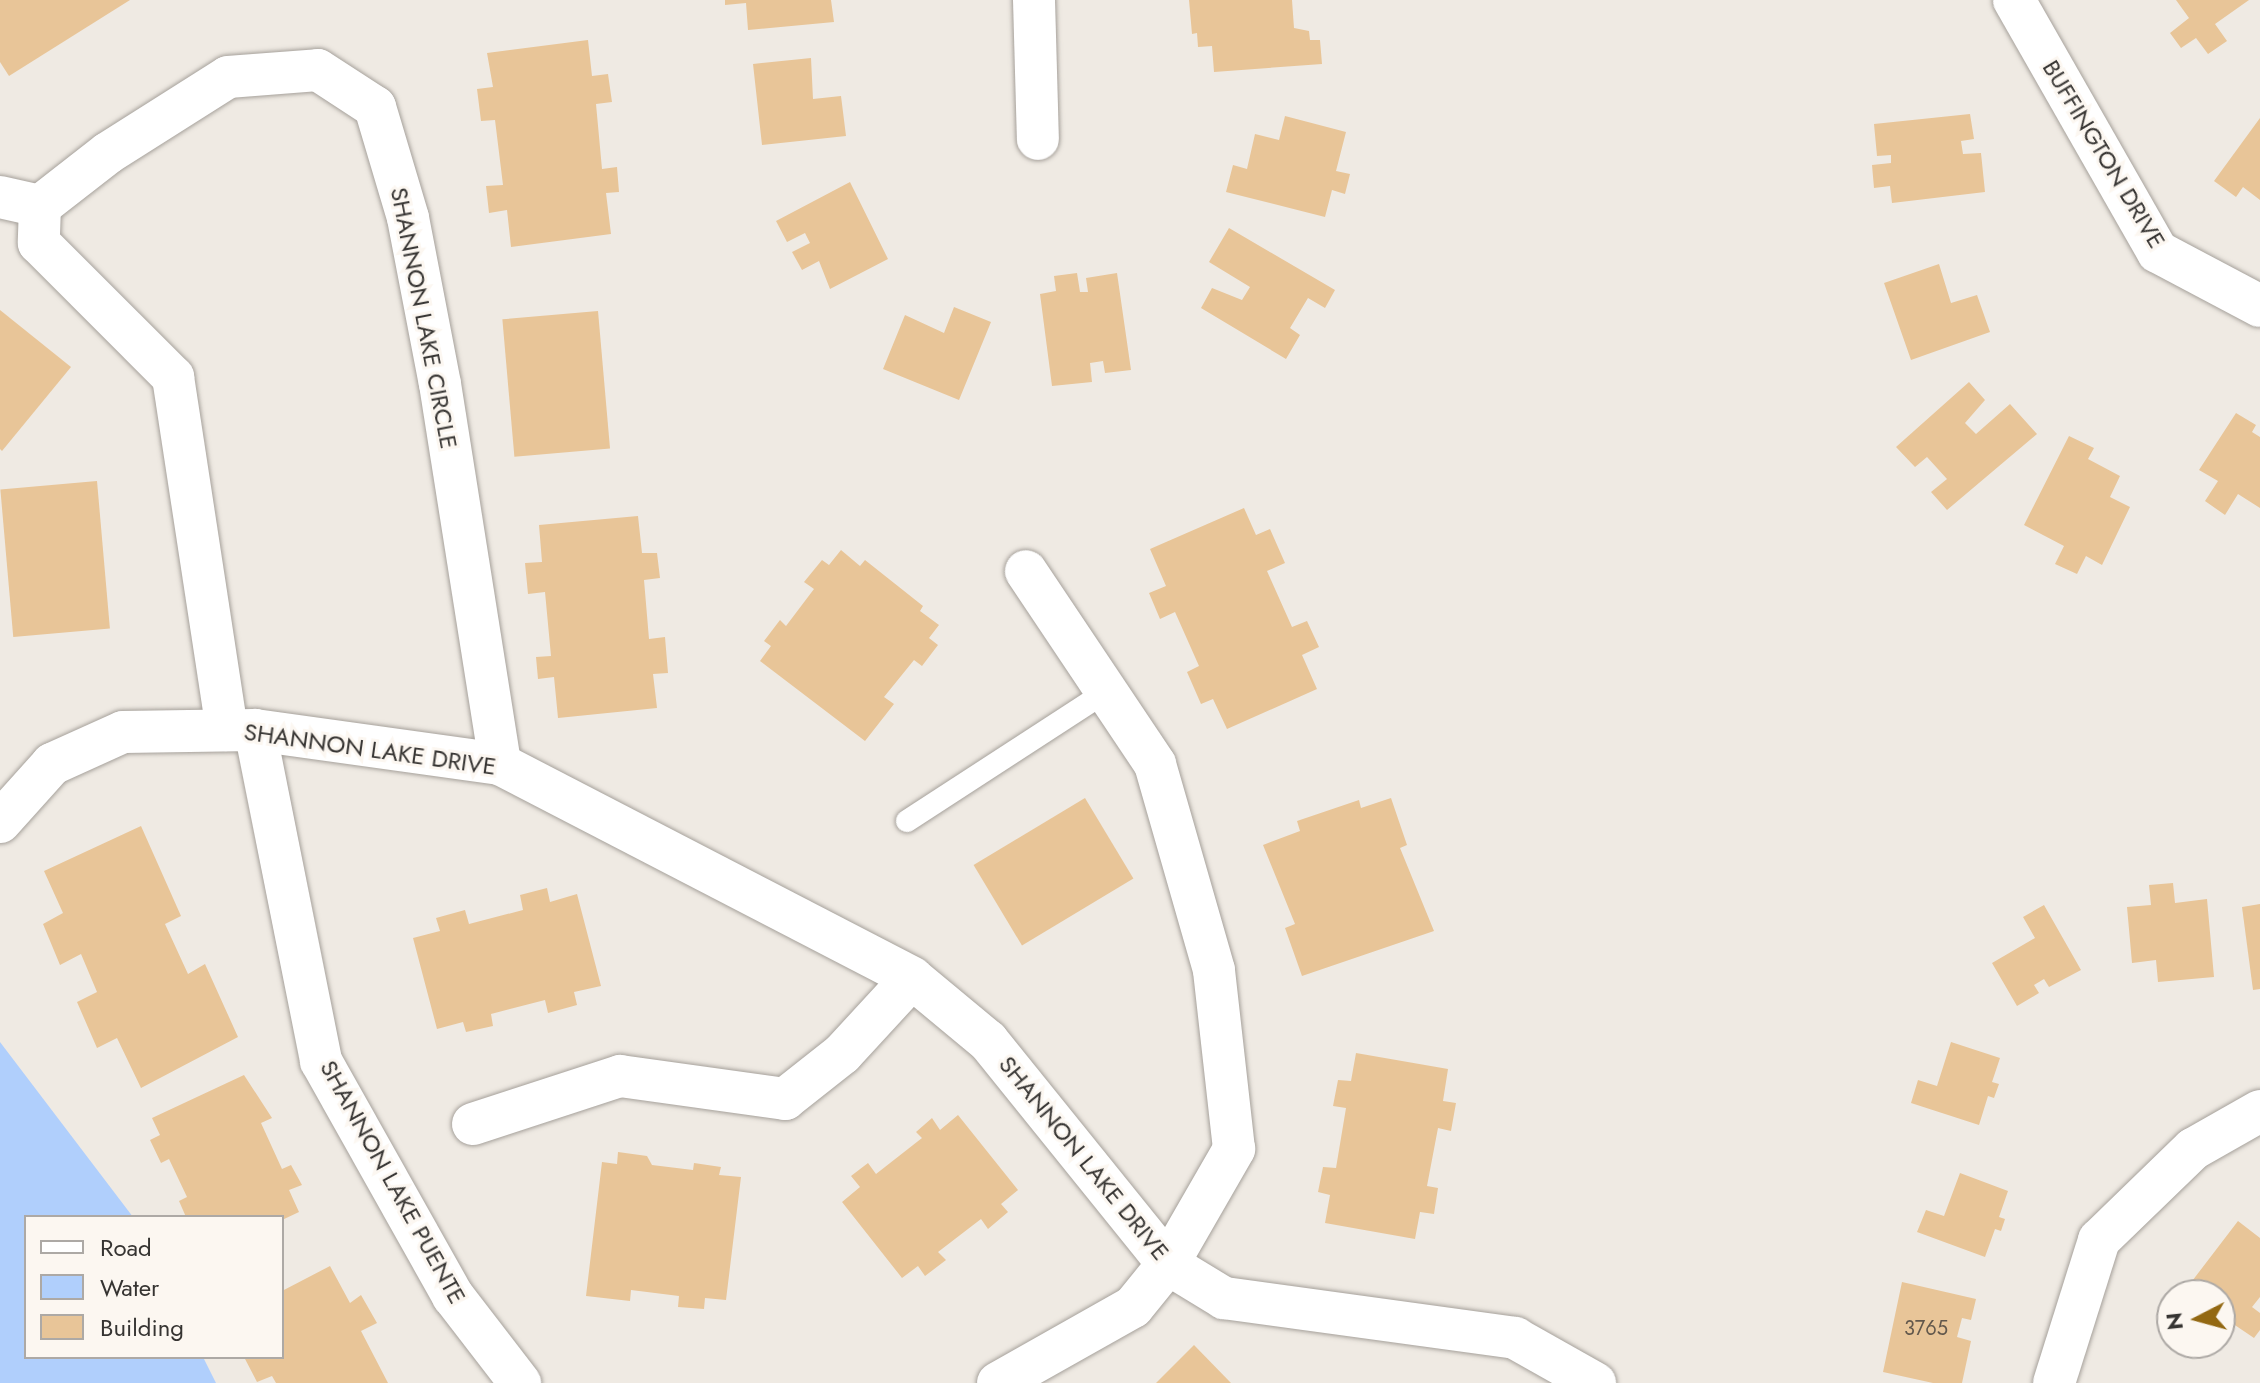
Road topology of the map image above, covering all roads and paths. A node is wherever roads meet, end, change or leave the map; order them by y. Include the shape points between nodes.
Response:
1 (1034, 0) edge
2 (2014, 0) edge
3 (1038, 139) dead end
4 (0, 197) edge
5 (40, 206) junction
6 (2260, 306) edge
7 (1026, 571) dead end
8 (1107, 691) junction
9 (241, 730) junction
10 (500, 764) junction
11 (907, 821) dead end
12 (0, 822) edge
13 (912, 978) junction
14 (2260, 1111) edge
15 (473, 1124) dead end
16 (1168, 1264) junction
17 (520, 1383) edge
18 (998, 1383) edge
19 (1595, 1383) edge
20 (2054, 1383) edge

1 - 3 street
2 - 6 street, BUFFINGTON DRIVE via 2158,252
4 - 5 street
5 - 9 street, SHANNON LAKE PUENTE via 39,243 173,377
5 - 10 street, SHANNON LAKE CIRCLE via 108,153 228,77 318,70 375,107 408,218 437,369
7 - 8 street
8 - 11 lane
8 - 16 street via 1155,764 1214,970 1234,1149
9 - 10 street, SHANNON LAKE DRIVE
9 - 12 street, SHANNON LAKE DRIVE via 123,732 52,764
9 - 17 street, SHANNON LAKE PUENTE via 321,1061 453,1296
10 - 13 street, SHANNON LAKE DRIVE
13 - 15 street via 842,1054 785,1099 620,1076
13 - 16 street, SHANNON LAKE DRIVE via 988,1041
14 - 20 street via 2193,1149 2099,1240
16 - 18 street via 1133,1307
16 - 19 street, SHANNON LAKE DRIVE via 1224,1298 1515,1338

